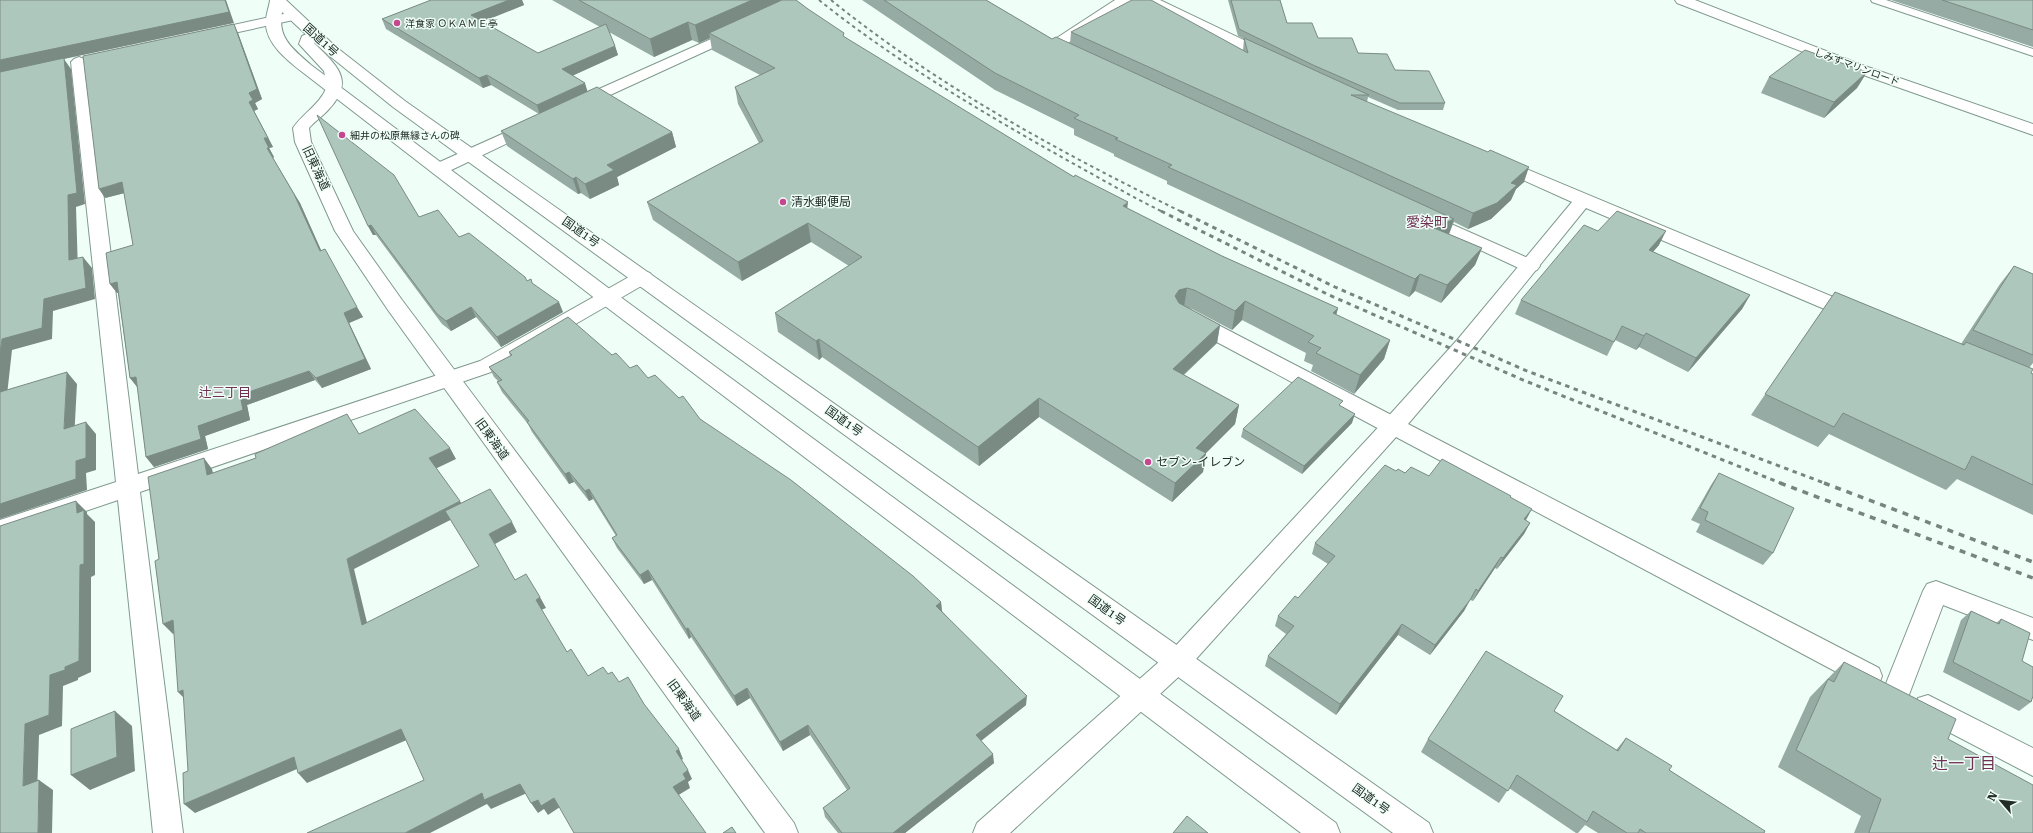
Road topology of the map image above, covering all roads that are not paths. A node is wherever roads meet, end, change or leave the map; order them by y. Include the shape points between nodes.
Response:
1 (278, 0) edge
2 (1125, 0) edge
3 (1149, 0) edge
4 (1682, 0) edge
5 (1716, 0) edge
6 (1876, 0) edge
7 (293, 16) junction
8 (275, 20) junction
9 (753, 24) edge
10 (314, 35) junction
11 (189, 38) edge
12 (1054, 45) edge
13 (2033, 53) edge
14 (80, 62) dead end
15 (1284, 65) edge
16 (334, 90) junction
17 (565, 111) edge
18 (2033, 116) edge
19 (543, 121) edge
20 (2033, 130) edge
21 (471, 154) junction
22 (1483, 156) edge
23 (439, 168) junction
24 (1583, 200) junction
25 (1407, 209) edge
26 (1530, 266) junction
27 (643, 277) junction
28 (608, 298) junction
29 (1184, 316) edge
30 (1875, 323) edge
31 (449, 380) junction
32 (1393, 426) junction
33 (128, 486) junction
34 (0, 530) edge
35 (2033, 629) edge
36 (1178, 662) junction
37 (1896, 691) junction
38 (1140, 696) junction
39 (2033, 763) edge
40 (168, 833) edge
41 (783, 833) edge
42 (988, 833) edge
43 (1325, 833) edge
44 (1418, 833) edge

1 - 7 main road, 国道1号
1 - 8 main road, 国道1号
2 - 12 main road
3 - 15 main road
4 - 20 main road, しみずマリンロード via 1857,68
5 - 18 main road, しみずマリンロード
6 - 13 lane
7 - 8 main road
7 - 10 main road, 国道1号
8 - 11 main road
8 - 16 main road, 国道1号 via 273,26 288,53
9 - 17 main road
10 - 16 main road via 307,39 306,44 333,72
10 - 21 main road, 国道1号 via 399,104
14 - 33 main road
16 - 23 main road, 国道1号
16 - 31 main road, 旧東海道 via 331,97 301,128 303,142 344,231
19 - 21 main road
21 - 23 main road
21 - 27 main road, 国道1号
22 - 24 main road
23 - 28 main road, 国道1号
24 - 26 main road
24 - 30 main road
25 - 26 main road
26 - 32 main road
27 - 28 main road
27 - 36 main road, 国道1号
28 - 31 main road via 487,366
28 - 38 main road, 国道1号
29 - 32 main road
31 - 33 main road
31 - 41 main road, 旧東海道
32 - 36 main road
32 - 37 main road
33 - 34 main road
33 - 40 main road
35 - 37 main road via 1936,591
36 - 38 main road
36 - 44 main road, 国道1号
37 - 39 main road
38 - 42 main road
38 - 43 main road, 国道1号

